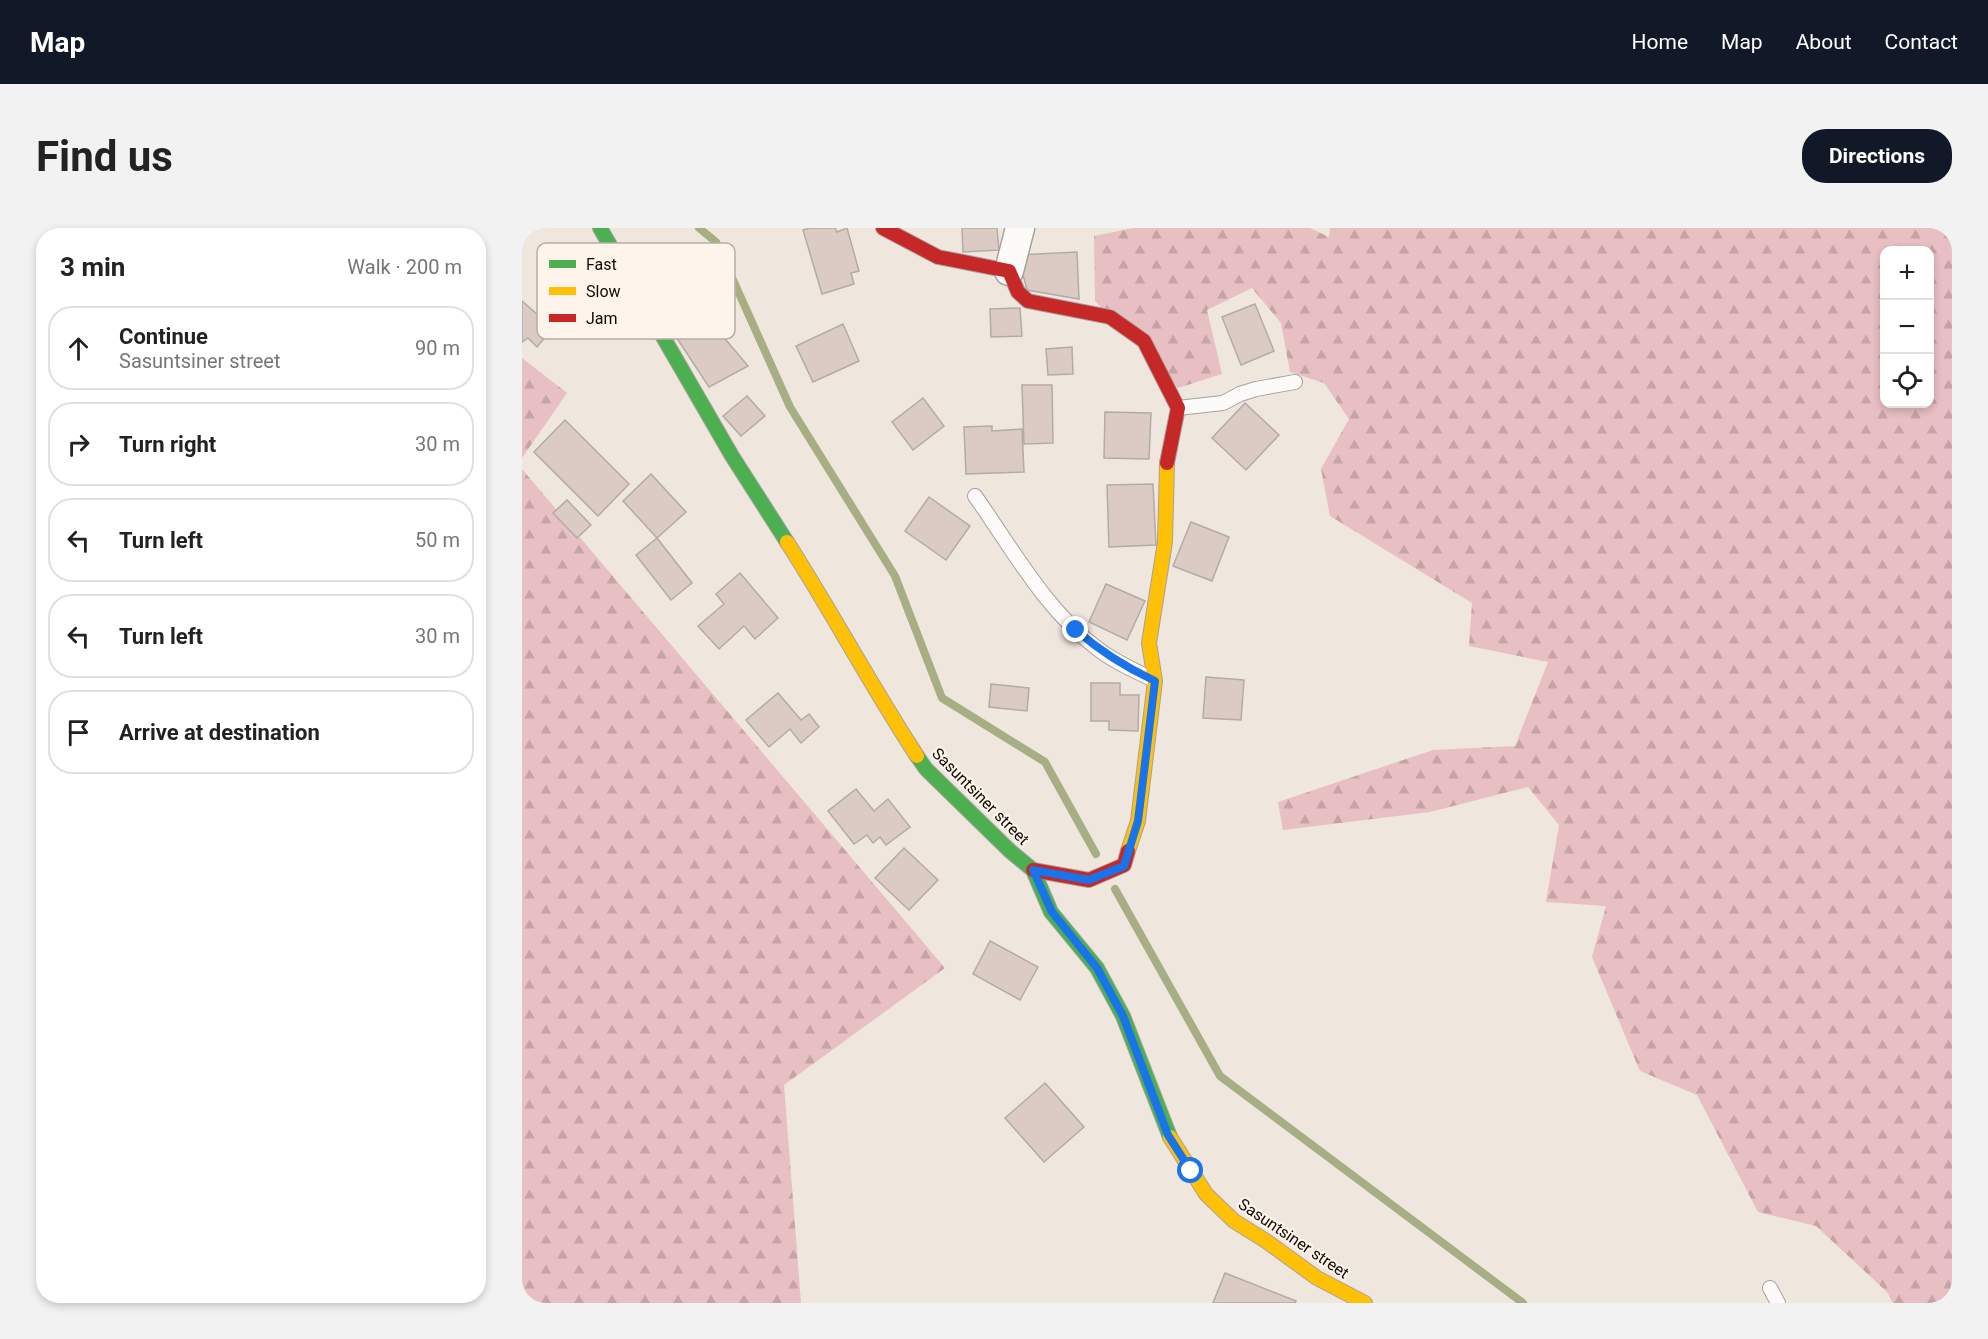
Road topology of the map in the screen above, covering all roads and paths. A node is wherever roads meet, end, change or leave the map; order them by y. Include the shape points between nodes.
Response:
1 (600, 228) edge
2 (882, 228) edge
3 (1020, 228) edge
4 (609, 243) edge
5 (1009, 271) junction
6 (664, 339) edge
7 (1294, 382) dead end
8 (1178, 408) junction
9 (975, 496) dead end
10 (1155, 681) junction
11 (1033, 870) junction
12 (1770, 1288) dead end
13 (1365, 1303) edge
14 (1778, 1303) edge

1 - 4 street, Sasuntsiner street
2 - 5 street via 938,257
3 - 5 street
5 - 8 street via 1018,292 1028,301 1110,317 1144,341
6 - 11 street, Sasuntsiner street via 885,708 926,769
7 - 8 lane via 1256,389 1223,403
8 - 10 street via 1166,470 1165,542 1149,643
9 - 10 lane via 1052,606 1098,649
10 - 11 street via 1138,821 1124,866 1089,880
11 - 13 street, Sasuntsiner street via 1052,912 1097,968 1123,1016 1168,1135 1206,1194 1234,1221 1317,1278
12 - 14 lane

